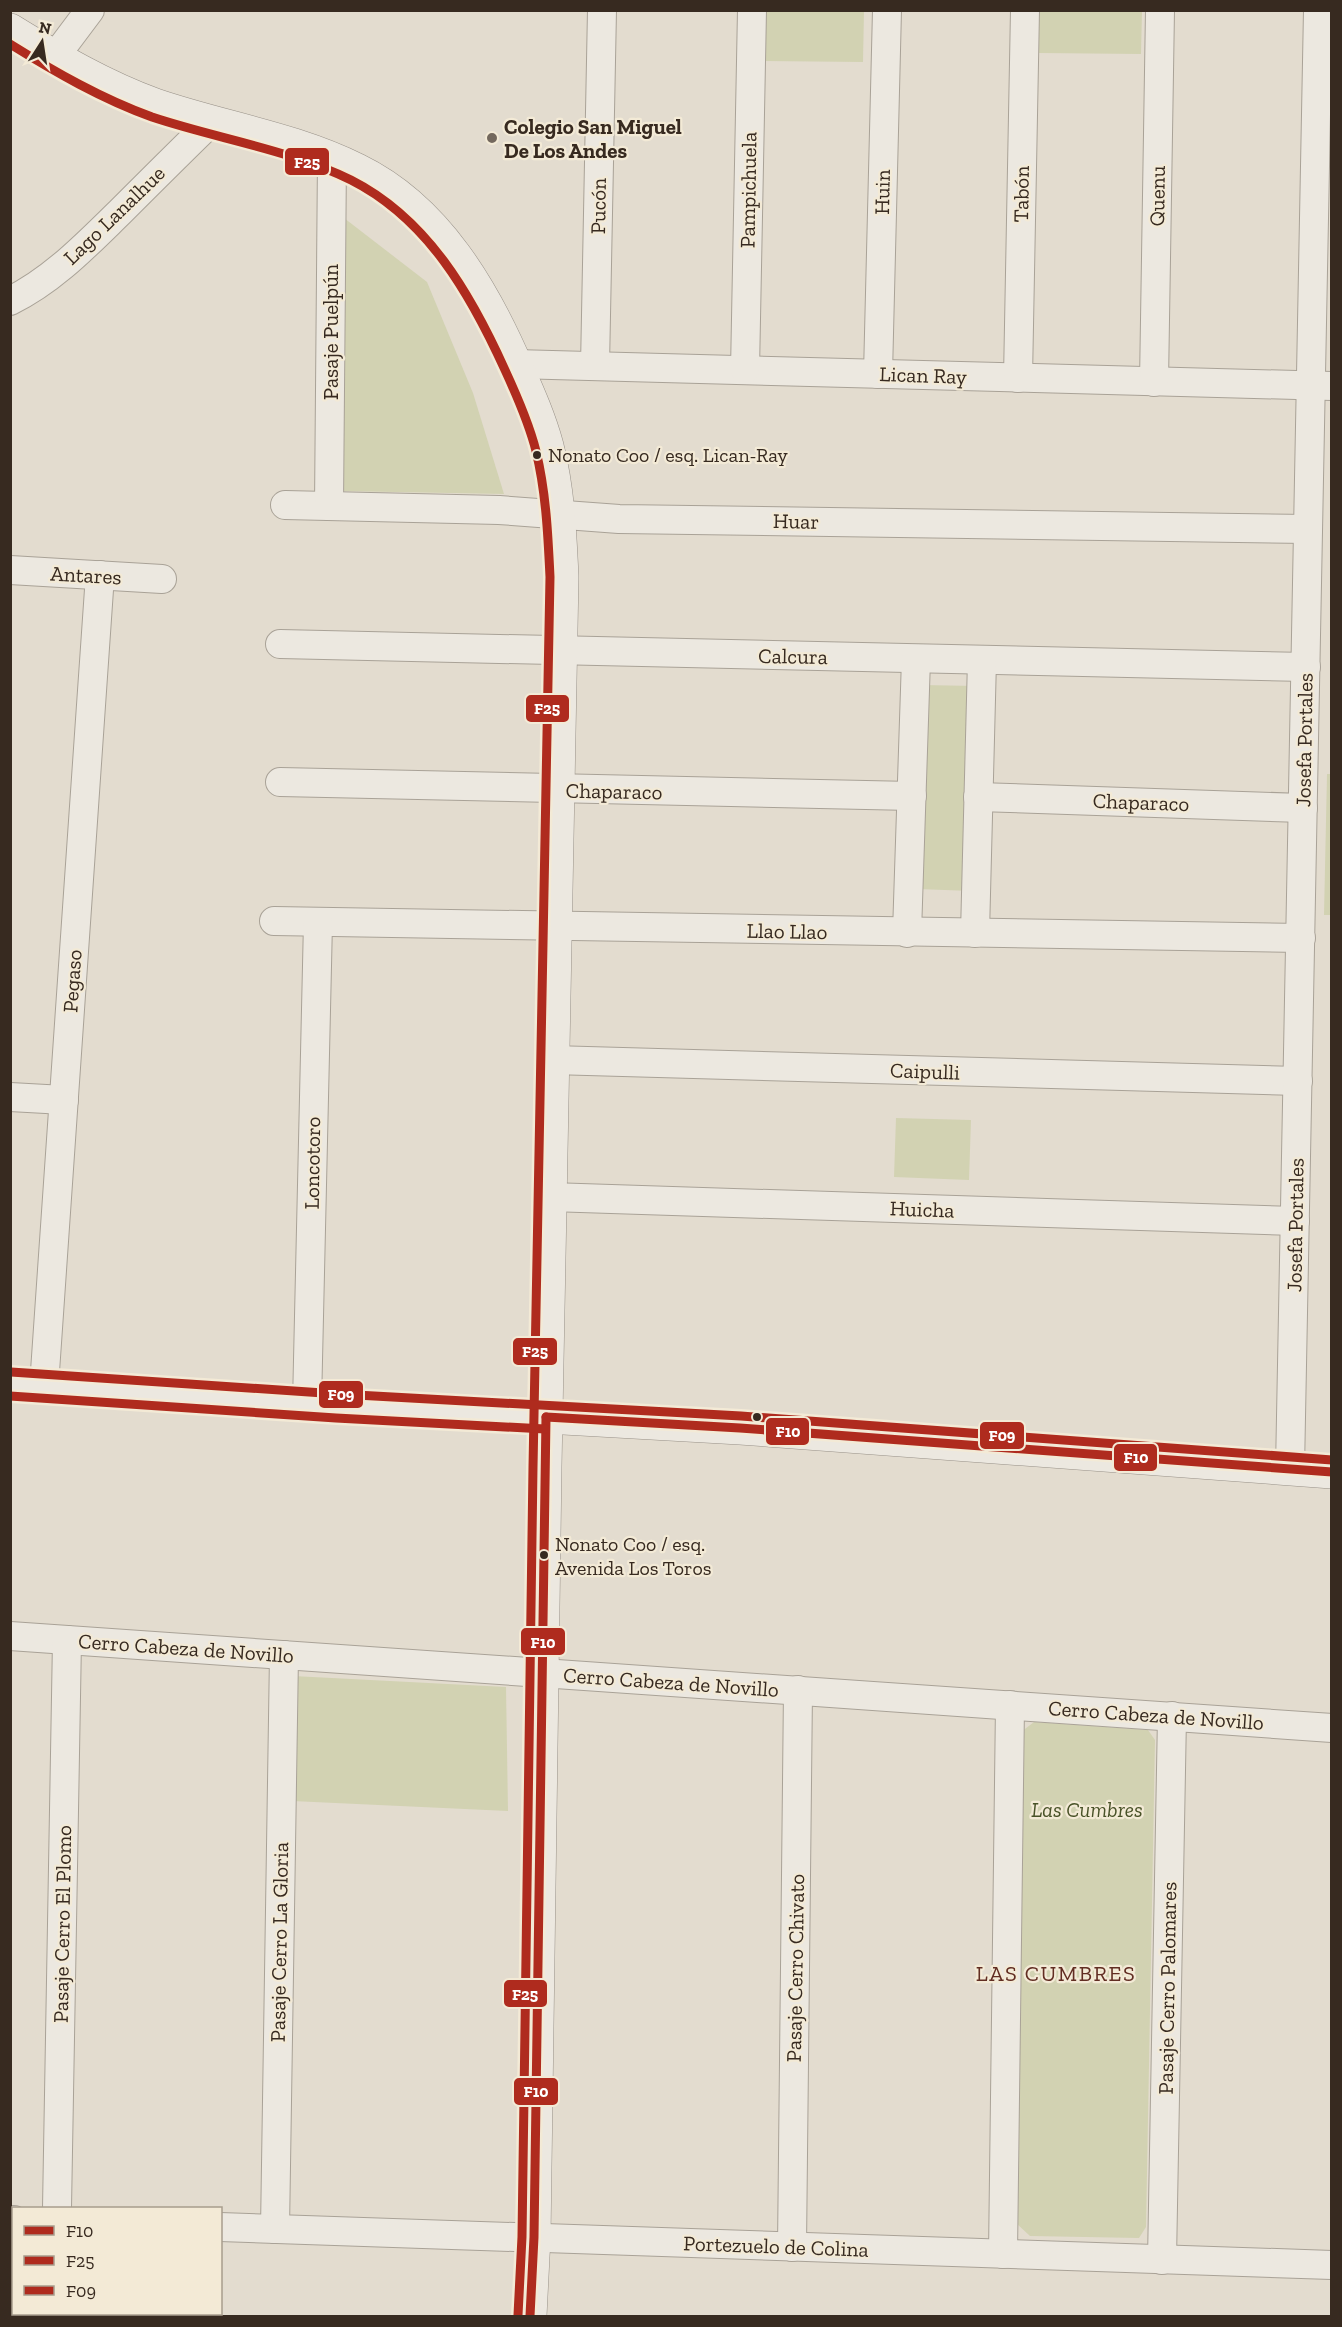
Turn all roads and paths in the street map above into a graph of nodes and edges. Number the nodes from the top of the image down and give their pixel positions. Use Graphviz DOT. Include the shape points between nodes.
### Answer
graph roads {
  1 [pos="90,10"];
  2 [pos="602,10"];
  3 [pos="752,10"];
  4 [pos="887,10"];
  5 [pos="1025,10"];
  6 [pos="1160,10"];
  7 [pos="1318,10"];
  8 [pos="10,30"];
  9 [pos="54,58"];
  10 [pos="1324,62"];
  11 [pos="212,121"];
  12 [pos="332,158"];
  13 [pos="1323,218"];
  14 [pos="10,301"];
  15 [pos="515,364"];
  16 [pos="595,366"];
  17 [pos="745,370"];
  18 [pos="878,374"];
  19 [pos="1018,378"];
  20 [pos="1154,382"];
  21 [pos="1321,386"];
  22 [pos="285,505"];
  23 [pos="329,506"];
  24 [pos="558,514"];
  25 [pos="1308,529"];
  26 [pos="10,570"];
  27 [pos="100,575"];
  28 [pos="162,579"];
  29 [pos="280,644"];
  30 [pos="560,651"];
  31 [pos="915,659"];
  32 [pos="982,660"];
  33 [pos="1306,667"];
  34 [pos="280,783"];
  35 [pos="558,789"];
  36 [pos="912,796"];
  37 [pos="978,797"];
  38 [pos="1303,808"];
  39 [pos="274,921"];
  40 [pos="318,922"];
  41 [pos="555,927"];
  42 [pos="907,933"];
  43 [pos="975,933"];
  44 [pos="1301,938"];
  45 [pos="552,1060"];
  46 [pos="1298,1081"];
  47 [pos="10,1097"];
  48 [pos="63,1100"];
  49 [pos="550,1197"];
  50 [pos="1295,1221"];
  51 [pos="10,1384"];
  52 [pos="44,1386"];
  53 [pos="307,1404"];
  54 [pos="546,1417"];
  55 [pos="1290,1469"];
  56 [pos="1332,1472"];
  57 [pos="10,1636"];
  58 [pos="67,1640"];
  59 [pos="284,1655"];
  60 [pos="542,1673"];
  61 [pos="798,1690"];
  62 [pos="1010,1705"];
  63 [pos="1172,1716"];
  64 [pos="1332,1728"];
  65 [pos="57,2207"];
  66 [pos="222,2227"];
  67 [pos="275,2229"];
  68 [pos="534,2237"];
  69 [pos="792,2247"];
  70 [pos="1003,2254"];
  71 [pos="1162,2259"];
  72 [pos="1332,2265"];
  73 [pos="530,2316"];
  1 -- 9 [label="street"];
  2 -- 16 [label="street, Pucón"];
  3 -- 17 [label="street, Pampichuela"];
  4 -- 18 [label="street, Huin"];
  5 -- 19 [label="street, Tabón"];
  6 -- 20 [label="street, Quenu"];
  7 -- 10 [label="street, Josefa Portales"];
  8 -- 9 [label="main road"];
  9 -- 11 [label="main road" via="115,89"];
  10 -- 13 [label="street, Josefa Portales"];
  11 -- 12 [label="main road"];
  11 -- 14 [label="street, Lago Lanalhue" via="95,237 50,276"];
  12 -- 15 [label="main road" via="384,185 440,235 481,294"];
  12 -- 23 [label="street, Pasaje Puelpún"];
  13 -- 21 [label="street, Josefa Portales"];
  15 -- 16 [label="street, Lican Ray"];
  15 -- 24 [label="main road" via="547,446"];
  16 -- 17 [label="street, Lican Ray"];
  17 -- 18 [label="street, Lican Ray"];
  18 -- 19 [label="street, Lican Ray"];
  19 -- 20 [label="street, Lican Ray"];
  20 -- 21 [label="street, Lican Ray"];
  21 -- 25 [label="street, Josefa Portales"];
  22 -- 23 [label="street, Huar"];
  23 -- 24 [label="street, Huar"];
  24 -- 25 [label="street, Huar" via="618,519"];
  24 -- 30 [label="main road" via="562,576"];
  25 -- 33 [label="street, Josefa Portales"];
  26 -- 27 [label="street, Antares"];
  27 -- 28 [label="street, Antares"];
  27 -- 48 [label="street, Pegaso"];
  29 -- 30 [label="street, Calcura"];
  30 -- 31 [label="street, Calcura"];
  30 -- 35 [label="main road"];
  31 -- 32 [label="street, Calcura"];
  31 -- 36 [label="street"];
  32 -- 33 [label="street, Calcura"];
  32 -- 37 [label="street"];
  33 -- 38 [label="street, Josefa Portales"];
  34 -- 35 [label="street, Chaparaco"];
  35 -- 36 [label="street, Chaparaco"];
  35 -- 41 [label="main road"];
  36 -- 42 [label="street"];
  37 -- 38 [label="street, Chaparaco"];
  37 -- 43 [label="street"];
  38 -- 44 [label="street, Josefa Portales"];
  39 -- 40 [label="street, Llao Llao"];
  40 -- 41 [label="street, Llao Llao"];
  40 -- 53 [label="street, Loncotoro"];
  41 -- 42 [label="street, Llao Llao"];
  41 -- 45 [label="main road"];
  42 -- 43 [label="street, Llao Llao"];
  43 -- 44 [label="street, Llao Llao"];
  44 -- 46 [label="street, Josefa Portales"];
  45 -- 46 [label="street, Caipulli"];
  45 -- 49 [label="main road"];
  46 -- 50 [label="street, Josefa Portales"];
  47 -- 48 [label="street"];
  48 -- 52 [label="street, Pegaso"];
  49 -- 50 [label="street, Huicha"];
  49 -- 54 [label="main road"];
  50 -- 55 [label="street, Josefa Portales"];
  51 -- 52 [label="main road"];
  52 -- 53 [label="main road"];
  53 -- 54 [label="main road"];
  54 -- 55 [label="main road"];
  54 -- 60 [label="main road"];
  55 -- 56 [label="main road"];
  57 -- 58 [label="street, Cerro Cabeza de Novillo"];
  58 -- 59 [label="street, Cerro Cabeza de Novillo"];
  58 -- 65 [label="street, Pasaje Cerro El Plomo"];
  59 -- 60 [label="street, Cerro Cabeza de Novillo"];
  59 -- 67 [label="street, Pasaje Cerro La Gloria"];
  60 -- 61 [label="street, Cerro Cabeza de Novillo"];
  60 -- 68 [label="main road"];
  61 -- 62 [label="street, Cerro Cabeza de Novillo"];
  61 -- 69 [label="street, Pasaje Cerro Chivato"];
  62 -- 63 [label="street, Cerro Cabeza de Novillo"];
  62 -- 70 [label="street"];
  63 -- 64 [label="street, Cerro Cabeza de Novillo"];
  63 -- 71 [label="street, Pasaje Cerro Palomares"];
  66 -- 67 [label="street, Portezuelo de Colina"];
  67 -- 68 [label="street, Portezuelo de Colina"];
  68 -- 69 [label="street, Portezuelo de Colina"];
  68 -- 73 [label="main road"];
  69 -- 70 [label="street, Portezuelo de Colina"];
  70 -- 71 [label="street, Portezuelo de Colina"];
  71 -- 72 [label="street, Portezuelo de Colina"];
}
